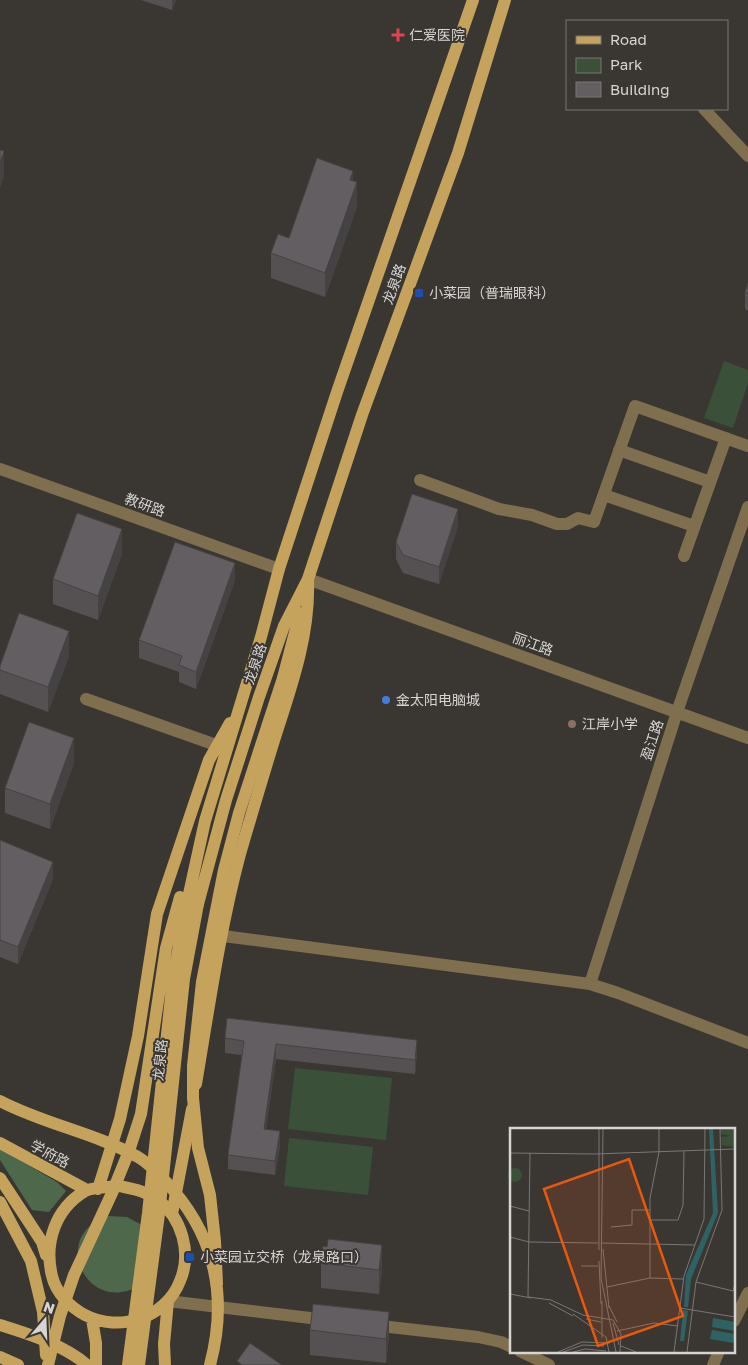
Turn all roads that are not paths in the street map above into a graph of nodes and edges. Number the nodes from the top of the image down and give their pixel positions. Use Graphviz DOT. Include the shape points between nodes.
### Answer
graph roads {
  1 [pos="473,0"];
  2 [pos="505,0"];
  3 [pos="705,110"];
  4 [pos="748,156"];
  5 [pos="726,438"];
  6 [pos="748,446"];
  7 [pos="619,450"];
  8 [pos="0,469"];
  9 [pos="420,480"];
  10 [pos="710,482"];
  11 [pos="604,495"];
  12 [pos="748,507"];
  13 [pos="745,524"];
  14 [pos="694,526"];
  15 [pos="684,556"];
  16 [pos="279,569"];
  17 [pos="308,579"];
  18 [pos="86,699"];
  19 [pos="239,708"];
  20 [pos="677,712"];
  21 [pos="748,738"];
  22 [pos="216,745"];
  23 [pos="188,901"];
  24 [pos="223,936"];
  25 [pos="590,984"];
  26 [pos="748,1042"];
  27 [pos="0,1102"];
  28 [pos="0,1143"];
  29 [pos="0,1178"];
  30 [pos="92,1189"];
  31 [pos="0,1202"];
  32 [pos="172,1214"];
  33 [pos="48,1262"];
  34 [pos="217,1284"];
  35 [pos="748,1294"];
  36 [pos="168,1301"];
  37 [pos="736,1317"];
  38 [pos="92,1319"];
  39 [pos="342,1321"];
  40 [pos="362,1324"];
  41 [pos="0,1325"];
  42 [pos="96,1342"];
  43 [pos="216,1343"];
  44 [pos="510,1346"];
  45 [pos="522,1352"];
  46 [pos="720,1352"];
  47 [pos="0,1357"];
  48 [pos="76,1357"];
  49 [pos="18,1365"];
  50 [pos="47,1365"];
  51 [pos="87,1365"];
  52 [pos="96,1365"];
  53 [pos="128,1365"];
  54 [pos="139,1365"];
  55 [pos="165,1365"];
  56 [pos="210,1365"];
  57 [pos="218,1365"];
  58 [pos="550,1365"];
  59 [pos="713,1365"];
  1 -- 16 [label="main road, 龙泉路"];
  2 -- 17 [label="main road, 龙泉路" via="458,152 362,415"];
  3 -- 4 [label="street"];
  5 -- 6 [label="street"];
  5 -- 7 [label="street" via="635,406"];
  5 -- 10 [label="street"];
  7 -- 10 [label="street"];
  7 -- 11 [label="street"];
  8 -- 16 [label="street, 教研路"];
  9 -- 11 [label="street" via="499,508 532,514 557,524 567,524 578,518 594,522"];
  10 -- 14 [label="street"];
  11 -- 14 [label="street"];
  12 -- 13 [label="street, 盈江路"];
  13 -- 20 [label="street, 盈江路"];
  14 -- 15 [label="street"];
  16 -- 19 [label="main road, 龙泉路"];
  17 -- 20 [label="street, 丽江路"];
  17 -- 23 [label="main road, 龙泉路" via="284,626 226,800"];
  17 -- 24 [label="main road" via="306,622 294,678 236,869"];
  17 -- 34 [label="main road, bridge" via="283,678 224,870 202,982 192,1098 198,1148 210,1195"];
  18 -- 22 [label="street"];
  19 -- 22 [label="main road"];
  19 -- 23 [label="main road, 龙泉路" via="205,821 186,870"];
  20 -- 21 [label="street, 丽江路"];
  20 -- 25 [label="street, 盈江路"];
  22 -- 30 [label="main road" via="158,914 138,1036 120,1119"];
  23 -- 50 [label="main road, bridge" via="166,948 141,1114 112,1193 74,1275"];
  23 -- 53 [label="main road, 龙泉路, bridge" via="173,978"];
  23 -- 54 [label="main road, 龙泉路, bridge" via="184,979"];
  24 -- 25 [label="street"];
  24 -- 32 [label="main road"];
  25 -- 26 [label="street"];
  27 -- 34 [label="main road, bridge" via="139,1158 166,1181 189,1208 206,1239"];
  28 -- 30 [label="main road, 学府路"];
  29 -- 33 [label="main road" via="42,1242"];
  30 -- 32 [label="main road" via="119,1186 139,1190 158,1200"];
  30 -- 33 [label="main road" via="69,1205 56,1222 49,1241"];
  31 -- 50 [label="main road, bridge" via="31,1260 43,1312"];
  32 -- 36 [label="main road" via="183,1235 186,1259 180,1282"];
  33 -- 38 [label="main road" via="62,1296"];
  34 -- 43 [label="main road, bridge"];
  35 -- 37 [label="street"];
  36 -- 38 [label="main road" via="147,1317 128,1322 109,1323"];
  36 -- 39 [label="street"];
  36 -- 55 [label="main road"];
  38 -- 42 [label="main road"];
  40 -- 44 [label="street" via="478,1337"];
  41 -- 48 [label="main road"];
  42 -- 48 [label="main road" via="86,1357"];
  42 -- 52 [label="main road"];
  43 -- 56 [label="main road, bridge"];
  43 -- 57 [label="main road"];
  45 -- 58 [label="street"];
  46 -- 59 [label="street"];
  47 -- 49 [label="main road"];
  48 -- 51 [label="main road"];
}
